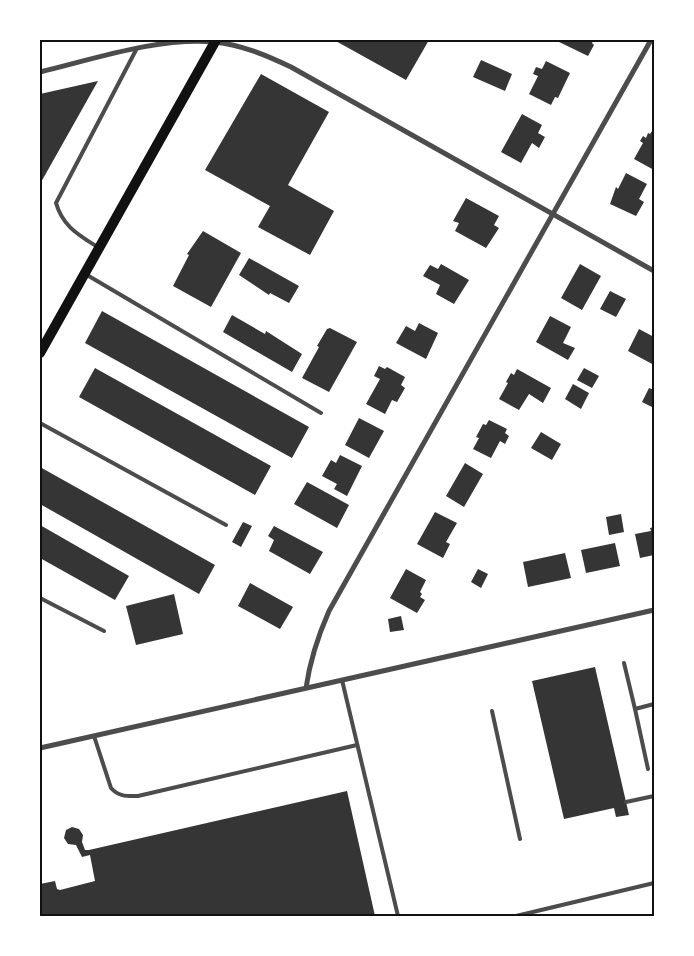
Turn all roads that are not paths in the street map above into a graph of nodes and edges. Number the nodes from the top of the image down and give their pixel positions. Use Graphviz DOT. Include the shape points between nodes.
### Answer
graph roads {
  1 [pos="651,40"];
  2 [pos="215,41"];
  3 [pos="159,42"];
  4 [pos="136,50"];
  5 [pos="40,72"];
  6 [pos="553,214"];
  7 [pos="99,248"];
  8 [pos="654,271"];
  9 [pos="85,274"];
  10 [pos="40,353"];
  11 [pos="321,413"];
  12 [pos="40,423"];
  13 [pos="226,525"];
  14 [pos="40,598"];
  15 [pos="654,610"];
  16 [pos="104,631"];
  17 [pos="624,664"];
  18 [pos="342,680"];
  19 [pos="306,688"];
  20 [pos="654,704"];
  21 [pos="635,709"];
  22 [pos="492,711"];
  23 [pos="94,736"];
  24 [pos="357,745"];
  25 [pos="40,748"];
  26 [pos="648,769"];
  27 [pos="654,796"];
  28 [pos="626,802"];
  29 [pos="520,839"];
  30 [pos="654,883"];
  31 [pos="398,916"];
  32 [pos="516,916"];
  1 -- 6 [label="street"];
  2 -- 3 [label="street"];
  2 -- 6 [label="street" via="291,67"];
  2 -- 7 [label="main road"];
  3 -- 4 [label="street"];
  4 -- 5 [label="street"];
  4 -- 7 [label="lane" via="56,203 68,228"];
  6 -- 8 [label="street"];
  6 -- 19 [label="street" via="329,611 317,637"];
  7 -- 9 [label="main road"];
  9 -- 10 [label="main road"];
  9 -- 11 [label="lane"];
  12 -- 13 [label="lane"];
  14 -- 16 [label="lane"];
  15 -- 18 [label="street"];
  17 -- 21 [label="lane"];
  18 -- 19 [label="street"];
  18 -- 24 [label="lane"];
  19 -- 23 [label="street"];
  20 -- 21 [label="lane"];
  21 -- 26 [label="lane"];
  22 -- 29 [label="lane"];
  23 -- 24 [label="lane" via="111,788 124,796 138,796"];
  23 -- 25 [label="street"];
  24 -- 31 [label="lane"];
  27 -- 28 [label="lane"];
  30 -- 32 [label="lane"];
}
